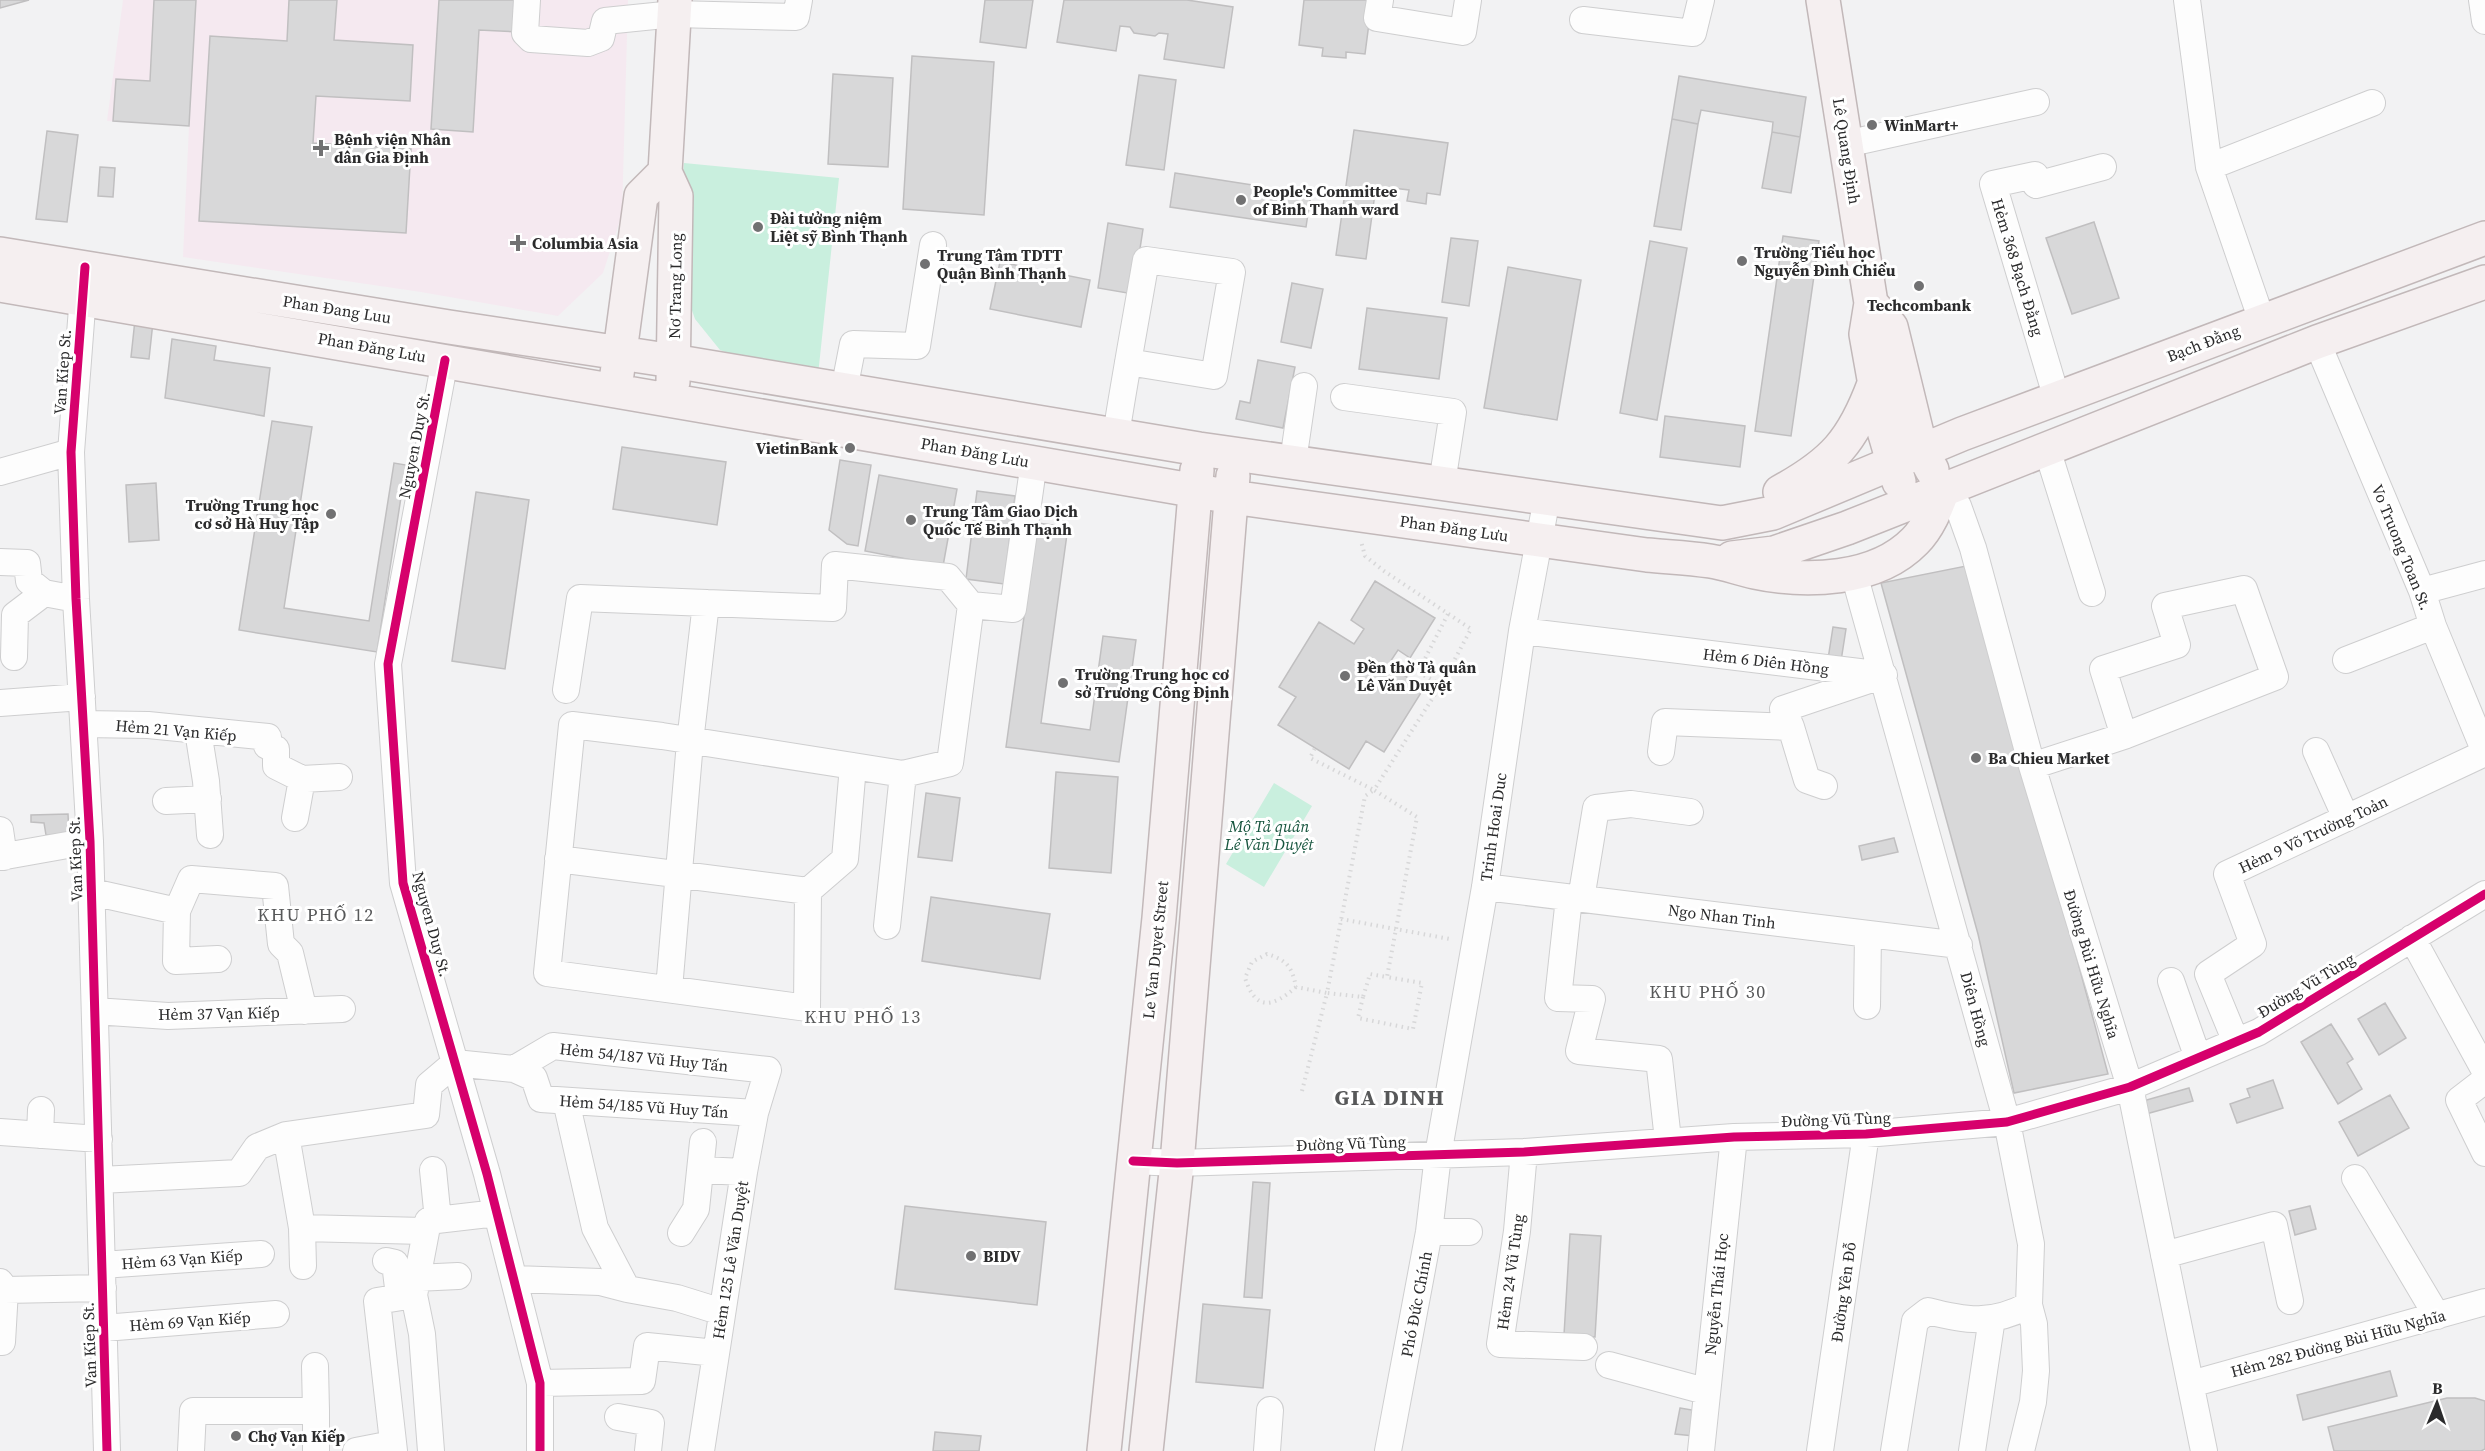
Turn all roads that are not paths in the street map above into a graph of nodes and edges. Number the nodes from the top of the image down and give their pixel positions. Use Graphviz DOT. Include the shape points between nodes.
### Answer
graph roads {
  1 [pos="527,0"];
  2 [pos="799,0"];
  3 [pos="1380,0"];
  4 [pos="1468,0"];
  5 [pos="1701,0"];
  6 [pos="1823,0"];
  7 [pos="2187,0"];
  8 [pos="2482,0"];
  9 [pos="674,7"];
  10 [pos="605,11"];
  11 [pos="1583,20"];
  12 [pos="2485,21"];
  13 [pos="2036,102"];
  14 [pos="2372,103"];
  15 [pos="1846,144"];
  16 [pos="2103,167"];
  17 [pos="2209,167"];
  18 [pos="665,172"];
  19 [pos="2485,238"];
  20 [pos="933,245"];
  21 [pos="0,254"];
  22 [pos="84,282"];
  23 [pos="2485,282"];
  24 [pos="0,285"];
  25 [pos="1871,303"];
  26 [pos="351,311"];
  27 [pos="2262,321"];
  28 [pos="2317,342"];
  29 [pos="346,343"];
  30 [pos="620,353"];
  31 [pos="445,360"];
  32 [pos="674,361"];
  33 [pos="1128,362"];
  34 [pos="1874,384"];
  35 [pos="1304,386"];
  36 [pos="844,390"];
  37 [pos="614,391"];
  38 [pos="1344,397"];
  39 [pos="2057,399"];
  40 [pos="674,401"];
  41 [pos="1116,435"];
  42 [pos="1200,449"];
  43 [pos="2047,449"];
  44 [pos="71,452"];
  45 [pos="1236,454"];
  46 [pos="1907,456"];
  47 [pos="1293,461"];
  48 [pos="1034,462"];
  49 [pos="0,472"];
  50 [pos="1442,483"];
  51 [pos="1194,490"];
  52 [pos="1943,490"];
  53 [pos="1232,498"];
  54 [pos="1547,498"];
  55 [pos="1907,503"];
  56 [pos="1722,523"];
  57 [pos="1540,540"];
  58 [pos="1712,561"];
  59 [pos="0,562"];
  60 [pos="1854,574"];
  61 [pos="2485,574"];
  62 [pos="2422,591"];
  63 [pos="2092,592"];
  64 [pos="44,593"];
  65 [pos="76,599"];
  66 [pos="706,603"];
  67 [pos="971,605"];
  68 [pos="2433,626"];
  69 [pos="1522,631"];
  70 [pos="14,657"];
  71 [pos="2346,660"];
  72 [pos="1884,675"];
  73 [pos="566,690"];
  74 [pos="82,697"];
  75 [pos="0,703"];
  76 [pos="84,724"];
  77 [pos="1791,727"];
  78 [pos="198,731"];
  79 [pos="2124,736"];
  80 [pos="690,742"];
  81 [pos="2316,751"];
  82 [pos="1661,752"];
  83 [pos="2485,752"];
  84 [pos="853,766"];
  85 [pos="2032,766"];
  86 [pos="903,774"];
  87 [pos="339,777"];
  88 [pos="302,779"];
  89 [pos="1824,786"];
  90 [pos="208,799"];
  91 [pos="166,801"];
  92 [pos="1690,812"];
  93 [pos="295,818"];
  94 [pos="2346,818"];
  95 [pos="0,830"];
  96 [pos="210,835"];
  97 [pos="90,841"];
  98 [pos="2,857"];
  99 [pos="558,859"];
  100 [pos="678,876"];
  101 [pos="1485,887"];
  102 [pos="808,891"];
  103 [pos="92,892"];
  104 [pos="2485,894"];
  105 [pos="1575,898"];
  106 [pos="177,910"];
  107 [pos="887,926"];
  108 [pos="1868,934"];
  109 [pos="2412,938"];
  110 [pos="1959,945"];
  111 [pos="1155,950"];
  112 [pos="1196,954"];
  113 [pos="218,958"];
  114 [pos="2171,981"];
  115 [pos="669,989"];
  116 [pos="1867,1006"];
  117 [pos="342,1009"];
  118 [pos="95,1011"];
  119 [pos="304,1011"];
  120 [pos="2236,1042"];
  121 [pos="2198,1058"];
  122 [pos="455,1063"];
  123 [pos="514,1069"];
  124 [pos="768,1070"];
  125 [pos="2485,1071"];
  126 [pos="2485,1080"];
  127 [pos="2130,1087"];
  128 [pos="566,1101"];
  129 [pos="755,1113"];
  130 [pos="2007,1122"];
  131 [pos="0,1132"];
  132 [pos="1866,1134"];
  133 [pos="286,1135"];
  134 [pos="1734,1137"];
  135 [pos="99,1139"];
  136 [pos="1668,1140"];
  137 [pos="703,1142"];
  138 [pos="1524,1152"];
  139 [pos="2485,1153"];
  140 [pos="1438,1155"];
  141 [pos="1133,1161"];
  142 [pos="1177,1163"];
  143 [pos="433,1170"];
  144 [pos="701,1170"];
  145 [pos="744,1172"];
  146 [pos="2355,1178"];
  147 [pos="100,1180"];
  148 [pos="497,1213"];
  149 [pos="431,1226"];
  150 [pos="302,1228"];
  151 [pos="1429,1232"];
  152 [pos="1469,1232"];
  153 [pos="681,1233"];
  154 [pos="261,1254"];
  155 [pos="2164,1255"];
  156 [pos="386,1261"];
  157 [pos="303,1266"];
  158 [pos="458,1276"];
  159 [pos="102,1277"];
  160 [pos="514,1279"];
  161 [pos="3,1286"];
  162 [pos="627,1289"];
  163 [pos="410,1290"];
  164 [pos="2290,1301"];
  165 [pos="2485,1302"];
  166 [pos="2029,1305"];
  167 [pos="722,1312"];
  168 [pos="276,1314"];
  169 [pos="2437,1316"];
  170 [pos="1992,1317"];
  171 [pos="104,1328"];
  172 [pos="0,1342"];
  173 [pos="1584,1347"];
  174 [pos="716,1353"];
  175 [pos="1609,1365"];
  176 [pos="315,1366"];
  177 [pos="540,1383"];
  178 [pos="2191,1384"];
  179 [pos="1706,1391"];
  180 [pos="1270,1410"];
  181 [pos="316,1411"];
  182 [pos="618,1417"];
  183 [pos="393,1447"];
  184 [pos="107,1451"];
  185 [pos="191,1451"];
  186 [pos="316,1451"];
  187 [pos="356,1451"];
  188 [pos="431,1451"];
  189 [pos="540,1451"];
  190 [pos="648,1451"];
  191 [pos="701,1451"];
  192 [pos="1104,1451"];
  193 [pos="1146,1451"];
  194 [pos="1267,1451"];
  195 [pos="1388,1451"];
  196 [pos="1701,1451"];
  197 [pos="1820,1451"];
  198 [pos="1894,1451"];
  199 [pos="1972,1451"];
  200 [pos="2021,1451"];
  201 [pos="2204,1451"];
  1 -- 10 [label="street" via="525,33 535,40 588,43 601,38"];
  2 -- 9 [label="street" via="796,17"];
  3 -- 4 [label="street" via="1377,18 1464,32"];
  5 -- 11 [label="street" via="1693,33"];
  6 -- 15 [label="main road, Lê Quang Định"];
  7 -- 17 [label="street"];
  8 -- 12 [label="street"];
  9 -- 10 [label="street"];
  9 -- 18 [label="main road, Nơ Trang Long"];
  13 -- 15 [label="street"];
  14 -- 17 [label="street"];
  15 -- 25 [label="main road, Lê Quang Định"];
  16 -- 39 [label="street, Hẻm 368 Bạch Đằng" via="2036,185 2035,175 1993,184"];
  17 -- 27 [label="street"];
  18 -- 30 [label="main road" via="641,196"];
  18 -- 32 [label="main road, Nơ Trang Long" via="676,196"];
  19 -- 27 [label="main road, Bạch Đằng"];
  20 -- 36 [label="street" via="917,346 853,344"];
  21 -- 22 [label="main road, Phan Đang Luu"];
  22 -- 24 [label="main road, Phan Đăng Lưu"];
  22 -- 26 [label="main road, Phan Đang Luu"];
  22 -- 29 [label="main road, Phan Đăng Lưu"];
  22 -- 44 [label="street, Van Kiep St."];
  23 -- 28 [label="main road"];
  25 -- 34 [label="main road, Lê Quang Định" via="1866,334"];
  25 -- 46 [label="main road" via="1891,327"];
  26 -- 29 [label="main road"];
  26 -- 30 [label="main road, Phan Đang Luu"];
  27 -- 39 [label="main road, Bạch Đằng"];
  28 -- 43 [label="main road"];
  28 -- 62 [label="street, Vo Truong Toan St."];
  29 -- 31 [label="main road, Phan Đăng Lưu"];
  30 -- 32 [label="main road, Phan Đang Luu"];
  30 -- 37 [label="main road"];
  31 -- 37 [label="main road, Phan Đăng Lưu"];
  31 -- 122 [label="street, Nguyen Duy St." via="388,664 403,883"];
  32 -- 36 [label="main road"];
  32 -- 40 [label="main road, Nơ Trang Long"];
  33 -- 33 [label="street" via="1146,260 1232,272 1214,376"];
  33 -- 41 [label="street"];
  34 -- 46 [label="main road, Lê Quang Định"];
  34 -- 56 [label="main road" via="1861,419 1833,456 1808,476"];
  35 -- 47 [label="street"];
  36 -- 41 [label="main road"];
  37 -- 40 [label="main road, Phan Đăng Lưu"];
  38 -- 50 [label="street" via="1453,412"];
  39 -- 46 [label="main road, Bạch Đằng"];
  40 -- 48 [label="main road, Phan Đăng Lưu"];
  41 -- 42 [label="main road"];
  42 -- 45 [label="main road"];
  42 -- 51 [label="main road, Le Van Duyet Street"];
  43 -- 52 [label="main road"];
  43 -- 63 [label="street"];
  44 -- 49 [label="street"];
  44 -- 65 [label="street, Van Kiep St."];
  45 -- 47 [label="main road"];
  45 -- 53 [label="main road"];
  46 -- 52 [label="main road"];
  46 -- 55 [label="main road"];
  46 -- 56 [label="main road" via="1773,513"];
  47 -- 50 [label="main road"];
  48 -- 51 [label="main road, Phan Đăng Lưu"];
  48 -- 67 [label="street" via="1013,609"];
  50 -- 54 [label="main road"];
  51 -- 53 [label="main road, Phan Đăng Lưu"];
  51 -- 111 [label="main road, Le Van Duyet Street"];
  52 -- 55 [label="main road, Phan Đăng Lưu"];
  52 -- 60 [label="main road" via="1931,520 1915,542 1893,557"];
  52 -- 85 [label="street, Đường Bùi Hữu Nghĩa" via="1958,506 1973,548"];
  53 -- 57 [label="main road, Phan Đăng Lưu"];
  53 -- 112 [label="main road"];
  54 -- 56 [label="main road"];
  54 -- 57 [label="street, Trinh Hoai Duc"];
  55 -- 58 [label="main road, Phan Đăng Lưu" via="1774,553"];
  57 -- 58 [label="main road, Phan Đăng Lưu"];
  57 -- 69 [label="street, Trinh Hoai Duc"];
  58 -- 60 [label="main road" via="1756,573"];
  59 -- 64 [label="street" via="27,563 29,581"];
  60 -- 72 [label="street, Diên Hồng"];
  61 -- 62 [label="street"];
  62 -- 68 [label="street, Vo Truong Toan St."];
  64 -- 65 [label="street"];
  64 -- 70 [label="street" via="15,615"];
  65 -- 74 [label="street, Van Kiep St."];
  66 -- 67 [label="street" via="833,608 835,565 948,578"];
  66 -- 73 [label="street" via="580,598"];
  66 -- 80 [label="street"];
  67 -- 86 [label="street" via="950,763"];
  68 -- 71 [label="street"];
  68 -- 83 [label="street, Vo Truong Toan St."];
  69 -- 72 [label="street, Hẻm 6 Diên Hồng"];
  69 -- 101 [label="street, Trinh Hoai Duc"];
  72 -- 77 [label="street, Hẻm 6 Diên Hồng" via="1783,709"];
  72 -- 110 [label="street, Diên Hồng"];
  74 -- 75 [label="street"];
  74 -- 76 [label="street, Van Kiep St."];
  76 -- 78 [label="street, Hẻm 21 Vạn Kiếp"];
  76 -- 97 [label="street, Van Kiep St."];
  77 -- 82 [label="street" via="1665,722"];
  77 -- 89 [label="street, Hẻm 6 Diên Hồng" via="1807,780"];
  78 -- 88 [label="street, Hẻm 21 Vạn Kiếp" via="268,737 267,746 276,749 276,766"];
  78 -- 90 [label="street"];
  79 -- 79 [label="street" via="2103,669 2177,645 2165,606 2244,589 2275,677"];
  79 -- 85 [label="street"];
  80 -- 84 [label="street"];
  80 -- 99 [label="street" via="572,725"];
  80 -- 100 [label="street"];
  81 -- 94 [label="street"];
  83 -- 94 [label="street, Hẻm 9 Võ Trường Toản"];
  84 -- 86 [label="street"];
  84 -- 102 [label="street" via="845,859"];
  85 -- 127 [label="street, Đường Bùi Hữu Nghĩa"];
  86 -- 107 [label="street"];
  87 -- 88 [label="street"];
  88 -- 93 [label="street"];
  90 -- 91 [label="street"];
  90 -- 96 [label="street"];
  92 -- 105 [label="street" via="1631,804 1596,808"];
  94 -- 120 [label="street, Hẻm 9 Võ Trường Toản" via="2227,874 2253,944 2208,974"];
  95 -- 98 [label="street"];
  97 -- 98 [label="street"];
  97 -- 103 [label="street, Van Kiep St."];
  99 -- 100 [label="street"];
  99 -- 115 [label="street" via="547,973"];
  100 -- 102 [label="street"];
  100 -- 115 [label="street"];
  101 -- 105 [label="street, Ngo Nhan Tinh"];
  101 -- 140 [label="street, Trinh Hoai Duc"];
  102 -- 115 [label="street" via="807,1008"];
  103 -- 106 [label="street"];
  103 -- 118 [label="street, Van Kiep St."];
  104 -- 109 [label="street, Đường Vũ Tùng"];
  105 -- 108 [label="street, Ngo Nhan Tinh"];
  105 -- 136 [label="street" via="1558,998 1592,999 1579,1051 1659,1059"];
  106 -- 113 [label="street" via="176,961"];
  106 -- 119 [label="street" via="191,879 275,885 281,944 290,953"];
  108 -- 110 [label="street, Ngo Nhan Tinh"];
  108 -- 116 [label="street"];
  109 -- 120 [label="street, Đường Vũ Tùng" via="2259,1032"];
  109 -- 125 [label="street"];
  110 -- 130 [label="street, Diên Hồng"];
  111 -- 112 [label="main road"];
  111 -- 141 [label="main road, Le Van Duyet Street"];
  112 -- 142 [label="main road"];
  114 -- 121 [label="street"];
  117 -- 119 [label="street, Hẻm 37 Vạn Kiếp"];
  118 -- 119 [label="street, Hẻm 37 Vạn Kiếp" via="168,1016"];
  118 -- 135 [label="street, Van Kiep St."];
  120 -- 121 [label="street, Đường Vũ Tùng"];
  121 -- 127 [label="street, Đường Vũ Tùng"];
  122 -- 123 [label="street"];
  122 -- 133 [label="street" via="429,1085 426,1115"];
  122 -- 148 [label="street, Nguyen Duy St."];
  123 -- 124 [label="street, Hẻm 54/187 Vũ Huy Tấn" via="553,1046"];
  123 -- 128 [label="street, Hẻm 54/185 Vũ Huy Tấn" via="534,1078 541,1099"];
  124 -- 129 [label="street, Hẻm 125 Lê Văn Duyệt"];
  126 -- 139 [label="street" via="2459,1100"];
  127 -- 130 [label="street, Đường Vũ Tùng"];
  127 -- 155 [label="street, Đường Bùi Hữu Nghĩa"];
  128 -- 129 [label="street, Hẻm 54/185 Vũ Huy Tấn"];
  128 -- 162 [label="street" via="596,1228"];
  129 -- 145 [label="street, Hẻm 125 Lê Văn Duyệt"];
  130 -- 132 [label="street, Đường Vũ Tùng"];
  130 -- 166 [label="street, Diên Hồng" via="2031,1244"];
  131 -- 135 [label="street" via="41,1123"];
  132 -- 134 [label="street, Đường Vũ Tùng"];
  132 -- 197 [label="street, Đường Yên Đỗ"];
  133 -- 147 [label="street" via="257,1148 239,1173"];
  133 -- 150 [label="street"];
  134 -- 136 [label="street, Đường Vũ Tùng"];
  134 -- 179 [label="street, Nguyễn Thái Học"];
  135 -- 147 [label="street, Van Kiep St."];
  136 -- 138 [label="street, Đường Vũ Tùng"];
  137 -- 144 [label="street"];
  138 -- 140 [label="street, Đường Vũ Tùng"];
  138 -- 173 [label="street, Hẻm 24 Vũ Tùng" via="1500,1344"];
  140 -- 142 [label="street, Đường Vũ Tùng"];
  140 -- 151 [label="street, Phó Đức Chính"];
  141 -- 142 [label="street, Đường Vũ Tùng"];
  141 -- 192 [label="main road, Le Van Duyet Street"];
  142 -- 193 [label="main road"];
  143 -- 149 [label="street"];
  144 -- 145 [label="street"];
  144 -- 153 [label="street" via="696,1209"];
  145 -- 167 [label="street, Hẻm 125 Lê Văn Duyệt"];
  146 -- 169 [label="street"];
  147 -- 159 [label="street, Van Kiep St."];
  148 -- 149 [label="street"];
  148 -- 160 [label="street, Nguyen Duy St."];
  149 -- 150 [label="street"];
  149 -- 163 [label="street"];
  150 -- 157 [label="street"];
  151 -- 152 [label="street"];
  151 -- 195 [label="street, Phó Đức Chính"];
  154 -- 159 [label="street, Hẻm 63 Vạn Kiếp"];
  155 -- 164 [label="street" via="2274,1225"];
  155 -- 178 [label="street, Đường Bùi Hữu Nghĩa"];
  156 -- 163 [label="street" via="395,1263"];
  158 -- 163 [label="street"];
  159 -- 161 [label="street, Hẻm 63 Vạn Kiếp"];
  159 -- 171 [label="street, Van Kiep St."];
  160 -- 162 [label="street" via="600,1282"];
  160 -- 177 [label="street, Nguyen Duy St."];
  161 -- 172 [label="street"];
  162 -- 167 [label="street" via="677,1298"];
  163 -- 183 [label="street" via="377,1301"];
  163 -- 188 [label="street" via="422,1334"];
  165 -- 169 [label="street, Hẻm 282 Đường Bùi Hữu Nghĩa"];
  166 -- 170 [label="street" via="2011,1315"];
  166 -- 200 [label="street, Diên Hồng" via="2036,1371"];
  167 -- 174 [label="street, Hẻm 125 Lê Văn Duyệt"];
  168 -- 171 [label="street, Hẻm 69 Vạn Kiếp"];
  169 -- 178 [label="street, Hẻm 282 Đường Bùi Hữu Nghĩa"];
  170 -- 198 [label="street" via="1966,1321 1928,1311 1915,1321"];
  170 -- 199 [label="street"];
  171 -- 184 [label="street, Van Kiep St."];
  174 -- 177 [label="street" via="647,1346 642,1381"];
  174 -- 191 [label="street, Hẻm 125 Lê Văn Duyệt"];
  175 -- 179 [label="street"];
  176 -- 181 [label="street"];
  177 -- 189 [label="street, Nguyen Duy St."];
  178 -- 201 [label="street, Đường Bùi Hữu Nghĩa"];
  179 -- 196 [label="street, Nguyễn Thái Học"];
  180 -- 194 [label="street"];
  181 -- 185 [label="street" via="193,1411"];
  181 -- 186 [label="street"];
  182 -- 190 [label="street" via="651,1423"];
  183 -- 187 [label="street"];
}
